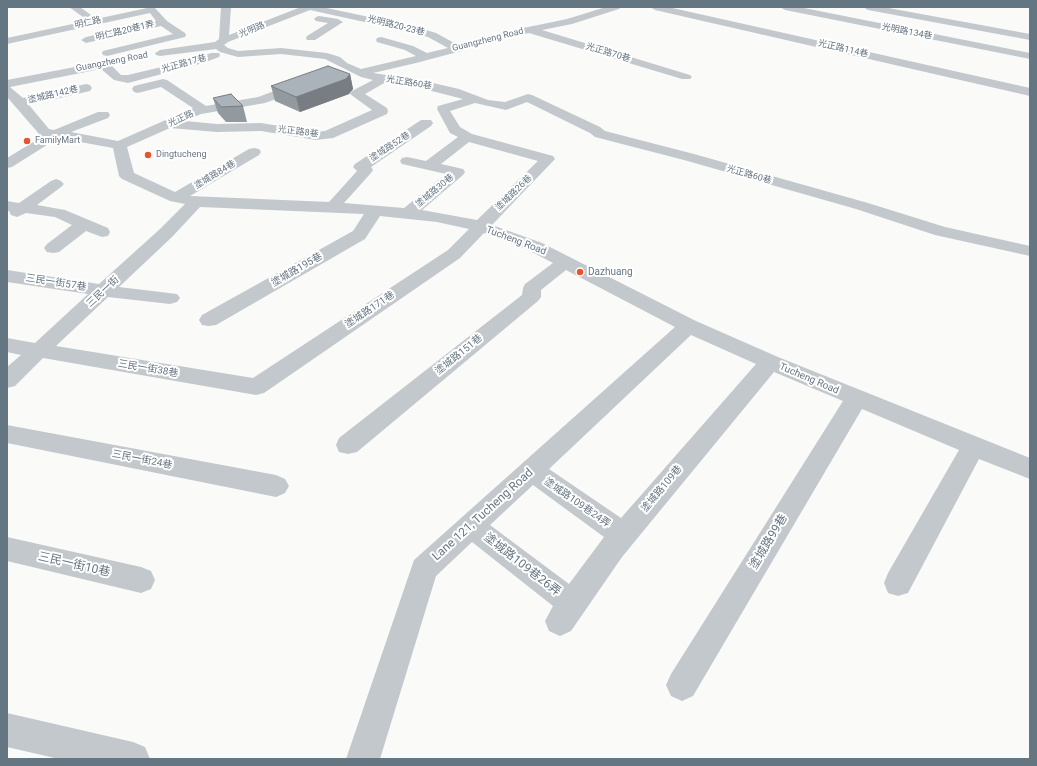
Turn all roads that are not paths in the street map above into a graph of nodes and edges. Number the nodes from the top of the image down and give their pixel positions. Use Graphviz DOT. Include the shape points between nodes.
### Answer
graph roads {
  1 [pos="74,7"];
  2 [pos="125,7"];
  3 [pos="226,7"];
  4 [pos="309,7"];
  5 [pos="616,7"];
  6 [pos="655,7"];
  7 [pos="785,7"];
  8 [pos="868,7"];
  9 [pos="293,14"];
  10 [pos="86,15"];
  11 [pos="44,23"];
  12 [pos="163,23"];
  13 [pos="62,29"];
  14 [pos="530,30"];
  15 [pos="1030,37"];
  16 [pos="311,38"];
  17 [pos="86,40"];
  18 [pos="381,40"];
  19 [pos="7,41"];
  20 [pos="222,45"];
  21 [pos="455,48"];
  22 [pos="426,56"];
  23 [pos="1030,56"];
  24 [pos="107,60"];
  25 [pos="360,72"];
  26 [pos="143,75"];
  27 [pos="686,77"];
  28 [pos="382,79"];
  29 [pos="314,80"];
  30 [pos="7,84"];
  31 [pos="160,84"];
  32 [pos="86,88"];
  33 [pos="7,90"];
  34 [pos="127,92"];
  35 [pos="1030,92"];
  36 [pos="475,99"];
  37 [pos="20,103"];
  38 [pos="204,110"];
  39 [pos="96,116"];
  40 [pos="426,123"];
  41 [pos="171,124"];
  42 [pos="55,134"];
  43 [pos="467,137"];
  44 [pos="119,145"];
  45 [pos="254,152"];
  46 [pos="407,161"];
  47 [pos="7,164"];
  48 [pos="430,165"];
  49 [pos="56,184"];
  50 [pos="176,198"];
  51 [pos="196,202"];
  52 [pos="15,207"];
  53 [pos="334,207"];
  54 [pos="375,210"];
  55 [pos="408,213"];
  56 [pos="7,219"];
  57 [pos="84,224"];
  58 [pos="480,226"];
  59 [pos="102,232"];
  60 [pos="53,248"];
  61 [pos="1030,251"];
  62 [pos="565,262"];
  63 [pos="7,276"];
  64 [pos="104,291"];
  65 [pos="170,298"];
  66 [pos="209,320"];
  67 [pos="689,326"];
  68 [pos="7,345"];
  69 [pos="40,351"];
  70 [pos="770,362"];
  71 [pos="7,380"];
  72 [pos="256,387"];
  73 [pos="856,399"];
  74 [pos="7,434"];
  75 [pos="348,445"];
  76 [pos="974,446"];
  77 [pos="1030,469"];
  78 [pos="532,471"];
  79 [pos="276,486"];
  80 [pos="471,526"];
  81 [pos="623,535"];
  82 [pos="7,549"];
  83 [pos="141,580"];
  84 [pos="898,583"];
  85 [pos="566,612"];
  86 [pos="682,685"];
  87 [pos="7,730"];
  88 [pos="133,759"];
  89 [pos="363,759"];
  1 -- 10 [label="street"];
  2 -- 10 [label="street"];
  3 -- 20 [label="street, 光明路"];
  4 -- 9 [label="street, 光明路"];
  4 -- 21 [label="street, 光明路20-23巷" via="412,29 432,35"];
  5 -- 14 [label="street, Guangzheng Road" via="575,21"];
  6 -- 35 [label="street, 光正路114巷"];
  7 -- 23 [label="street, 光明路134巷"];
  8 -- 15 [label="street"];
  9 -- 16 [label="street" via="304,21 319,19 338,22"];
  9 -- 20 [label="street, 光明路" via="232,38"];
  10 -- 11 [label="street"];
  12 -- 13 [label="street, 明仁路" via="152,10"];
  12 -- 17 [label="street, 明仁路20巷1弄"];
  12 -- 24 [label="street" via="181,35"];
  13 -- 17 [label="street, 光正路17巷"];
  13 -- 19 [label="street, 明仁路"];
  14 -- 21 [label="street, Guangzheng Road"];
  14 -- 27 [label="street, 光正路70巷"];
  17 -- 24 [label="street, 光正路17巷"];
  18 -- 22 [label="street"];
  20 -- 24 [label="street, Guangzheng Road"];
  20 -- 25 [label="street, 光正路60巷" via="238,54 306,53 332,58 338,69"];
  20 -- 26 [label="street, 光正路17巷" via="206,59"];
  21 -- 22 [label="street, Guangzheng Road"];
  22 -- 25 [label="street, Guangzheng Road"];
  24 -- 26 [label="street, 光正路17巷" via="118,78 128,79"];
  24 -- 30 [label="street, Guangzheng Road"];
  25 -- 28 [label="street, 光正路60巷"];
  26 -- 31 [label="street, 光正路17巷"];
  28 -- 36 [label="street, 光正路60巷" via="427,85"];
  28 -- 41 [label="street, 光正路8巷" via="356,94 382,111 328,135 316,136 261,127 217,128"];
  29 -- 38 [label="street, 光正路" via="268,98"];
  31 -- 34 [label="street, 光正路17巷"];
  31 -- 38 [label="street, 光正路17巷" via="163,83"];
  32 -- 37 [label="street, 塗城路142巷"];
  33 -- 37 [label="street"];
  36 -- 43 [label="street" via="443,109 455,130"];
  36 -- 61 [label="street, 光正路60巷" via="506,106 528,98 600,134 862,206 941,231"];
  37 -- 42 [label="street" via="45,132"];
  38 -- 41 [label="street, 光正路"];
  39 -- 42 [label="street"];
  40 -- 53 [label="street, 塗城路52巷" via="360,166 366,170 336,201"];
  41 -- 44 [label="street, 光正路"];
  42 -- 44 [label="street"];
  42 -- 47 [label="street"];
  43 -- 48 [label="street"];
  43 -- 58 [label="street, 塗城路26巷" via="548,159"];
  44 -- 50 [label="street, Tucheng Road" via="127,176"];
  45 -- 50 [label="street, 塗城路84巷"];
  46 -- 48 [label="street, 塗城路30巷"];
  48 -- 55 [label="street, 塗城路30巷" via="458,172"];
  49 -- 52 [label="street"];
  50 -- 51 [label="street, Tucheng Road"];
  51 -- 53 [label="street, Tucheng Road"];
  51 -- 64 [label="street, 三民一街"];
  52 -- 56 [label="street"];
  52 -- 57 [label="street" via="59,213"];
  53 -- 54 [label="street, Tucheng Road"];
  54 -- 55 [label="street, Tucheng Road"];
  54 -- 66 [label="street, 塗城路195巷" via="359,235"];
  55 -- 58 [label="street, Tucheng Road"];
  57 -- 59 [label="street"];
  57 -- 60 [label="street"];
  58 -- 62 [label="street, Tucheng Road" via="536,247"];
  58 -- 72 [label="street, 塗城路171巷" via="454,254"];
  62 -- 67 [label="street, Tucheng Road"];
  62 -- 75 [label="street, 塗城路151巷" via="532,288 531,297"];
  63 -- 64 [label="street, 三民一街57巷"];
  64 -- 65 [label="street, 三民一街57巷"];
  64 -- 69 [label="street, 三民一街"];
  67 -- 70 [label="street, Tucheng Road"];
  67 -- 78 [label="street, Lane 121, Tucheng Road"];
  68 -- 69 [label="street, 三民一街38巷"];
  69 -- 71 [label="street, 三民一街"];
  69 -- 72 [label="street, 三民一街38巷"];
  70 -- 73 [label="street, Tucheng Road"];
  70 -- 81 [label="street, 塗城路109巷"];
  73 -- 76 [label="street, Tucheng Road"];
  73 -- 86 [label="street, 塗城路99巷"];
  74 -- 79 [label="street, 三民一街24巷"];
  76 -- 77 [label="street, Tucheng Road"];
  76 -- 84 [label="street"];
  78 -- 80 [label="street, Lane 121, Tucheng Road"];
  78 -- 81 [label="street, 塗城路109巷24弄"];
  80 -- 85 [label="street, 塗城路109巷26弄"];
  80 -- 89 [label="street, Lane 121, Tucheng Road" via="424,569"];
  81 -- 85 [label="street, 塗城路109巷"];
  82 -- 83 [label="street, 三民一街10巷"];
  87 -- 88 [label="street"];
}
